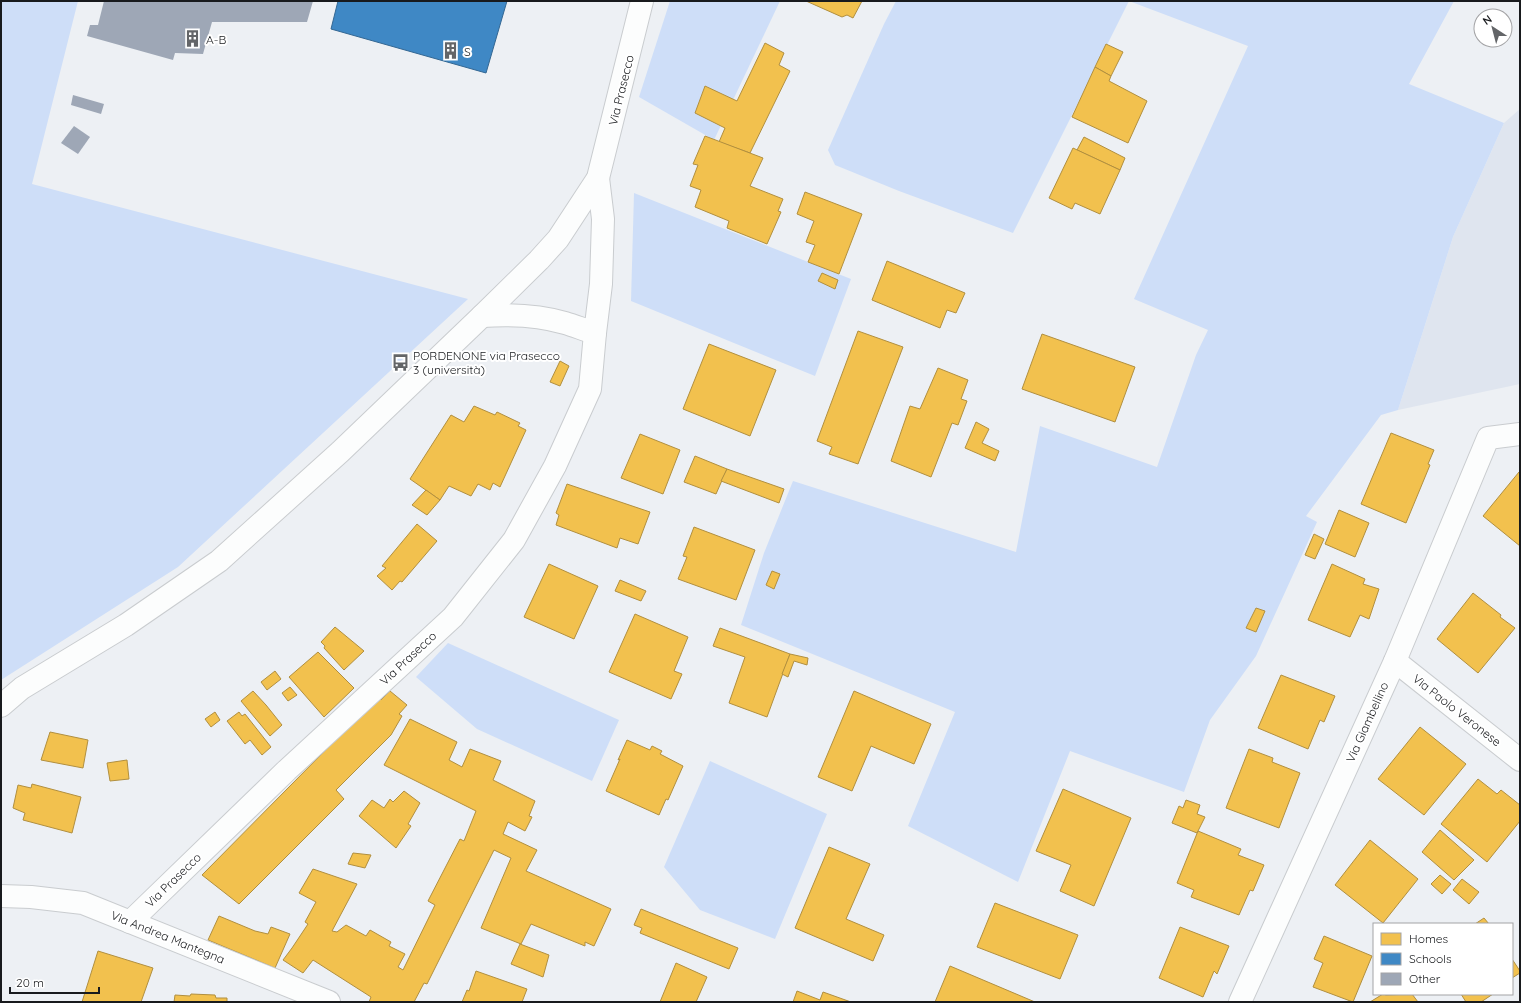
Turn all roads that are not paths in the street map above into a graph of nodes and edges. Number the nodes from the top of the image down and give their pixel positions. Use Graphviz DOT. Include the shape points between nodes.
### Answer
graph roads {
  1 [pos="642,1"];
  2 [pos="598,178"];
  3 [pos="482,316"];
  4 [pos="595,334"];
  5 [pos="1520,434"];
  6 [pos="1395,661"];
  7 [pos="1,706"];
  8 [pos="1520,760"];
  9 [pos="1,896"];
  10 [pos="130,922"];
  11 [pos="329,1002"];
  12 [pos="1240,1002"];
  1 -- 2 [label="street, Via Prasecco"];
  2 -- 3 [label="street, Via Prasecco" via="558,238"];
  2 -- 4 [label="street, Via Prasecco" via="603,219 601,284"];
  3 -- 4 [label="street" via="528,316 564,322"];
  3 -- 7 [label="street, Via Prasecco" via="340,452 219,561 126,625 22,688"];
  4 -- 10 [label="street, Via Prasecco" via="590,389 555,466 514,540 458,611 287,770"];
  5 -- 6 [label="street, Via Giambellino" via="1488,438"];
  6 -- 8 [label="street, Via Paolo Veronese"];
  6 -- 12 [label="street, Via Giambellino"];
  9 -- 10 [label="street, Via Andrea Mantegna" via="83,903"];
  10 -- 11 [label="street, Via Andrea Mantegna"];
}
